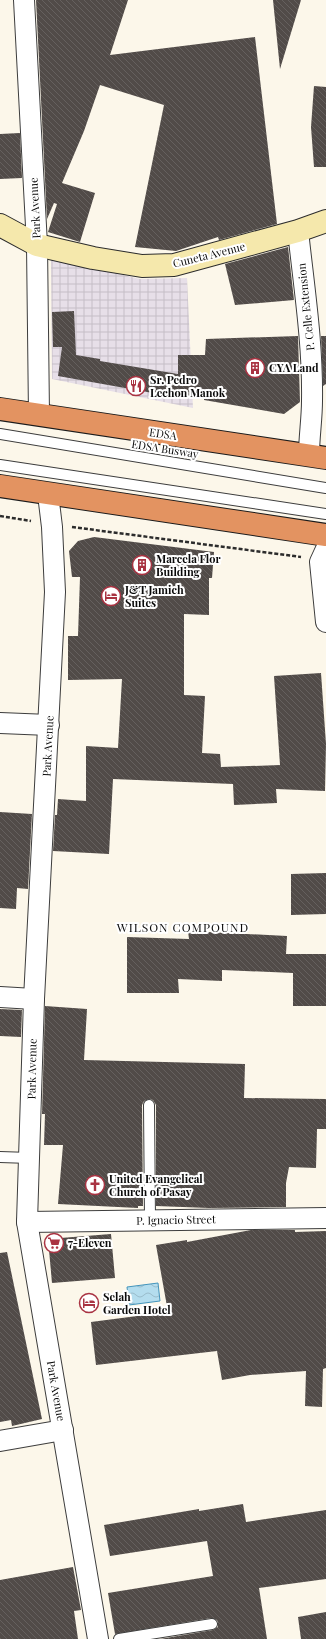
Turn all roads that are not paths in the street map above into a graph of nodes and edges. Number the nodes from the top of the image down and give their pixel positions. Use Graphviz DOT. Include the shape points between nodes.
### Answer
graph roads {
  1 [pos="24,0"];
  2 [pos="326,221"];
  3 [pos="0,225"];
  4 [pos="298,231"];
  5 [pos="37,245"];
  6 [pos="0,410"];
  7 [pos="39,415"];
  8 [pos="0,434"];
  9 [pos="317,456"];
  10 [pos="0,465"];
  11 [pos="0,486"];
  12 [pos="326,488"];
  13 [pos="48,494"];
  14 [pos="326,514"];
  15 [pos="326,534"];
  16 [pos="324,555"];
  17 [pos="326,622"];
  18 [pos="0,723"];
  19 [pos="49,725"];
  20 [pos="0,997"];
  21 [pos="34,998"];
  22 [pos="149,1105"];
  23 [pos="0,1157"];
  24 [pos="30,1158"];
  25 [pos="326,1218"];
  26 [pos="150,1220"];
  27 [pos="27,1222"];
  28 [pos="63,1430"];
  29 [pos="0,1441"];
  30 [pos="212,1624"];
  31 [pos="98,1639"];
  32 [pos="119,1639"];
  1 -- 5 [label="street, Park Avenue"];
  2 -- 4 [label="street, Cuneta Avenue"];
  3 -- 5 [label="street, Cuneta Avenue"];
  4 -- 5 [label="street, Cuneta Avenue" via="174,265 142,266"];
  4 -- 9 [label="street, P. Celle Extension" via="310,340 312,401 309,433"];
  5 -- 7 [label="street, Park Avenue"];
  6 -- 7 [label="highway, EDSA"];
  7 -- 9 [label="highway, EDSA"];
  8 -- 12 [label="lane, EDSA Busway"];
  10 -- 14 [label="lane"];
  11 -- 13 [label="highway"];
  13 -- 15 [label="highway"];
  13 -- 19 [label="street, Park Avenue" via="55,592"];
  16 -- 17 [label="street" via="320,562"];
  18 -- 19 [label="street"];
  19 -- 21 [label="street, Park Avenue"];
  20 -- 21 [label="street"];
  21 -- 24 [label="street, Park Avenue"];
  22 -- 26 [label="lane"];
  23 -- 24 [label="lane"];
  24 -- 27 [label="street, Park Avenue"];
  25 -- 26 [label="street, P. Ignacio Street"];
  26 -- 27 [label="street, P. Ignacio Street"];
  27 -- 28 [label="street, Park Avenue"];
  28 -- 29 [label="street"];
  28 -- 31 [label="street, Park Avenue"];
  30 -- 32 [label="lane"];
}
